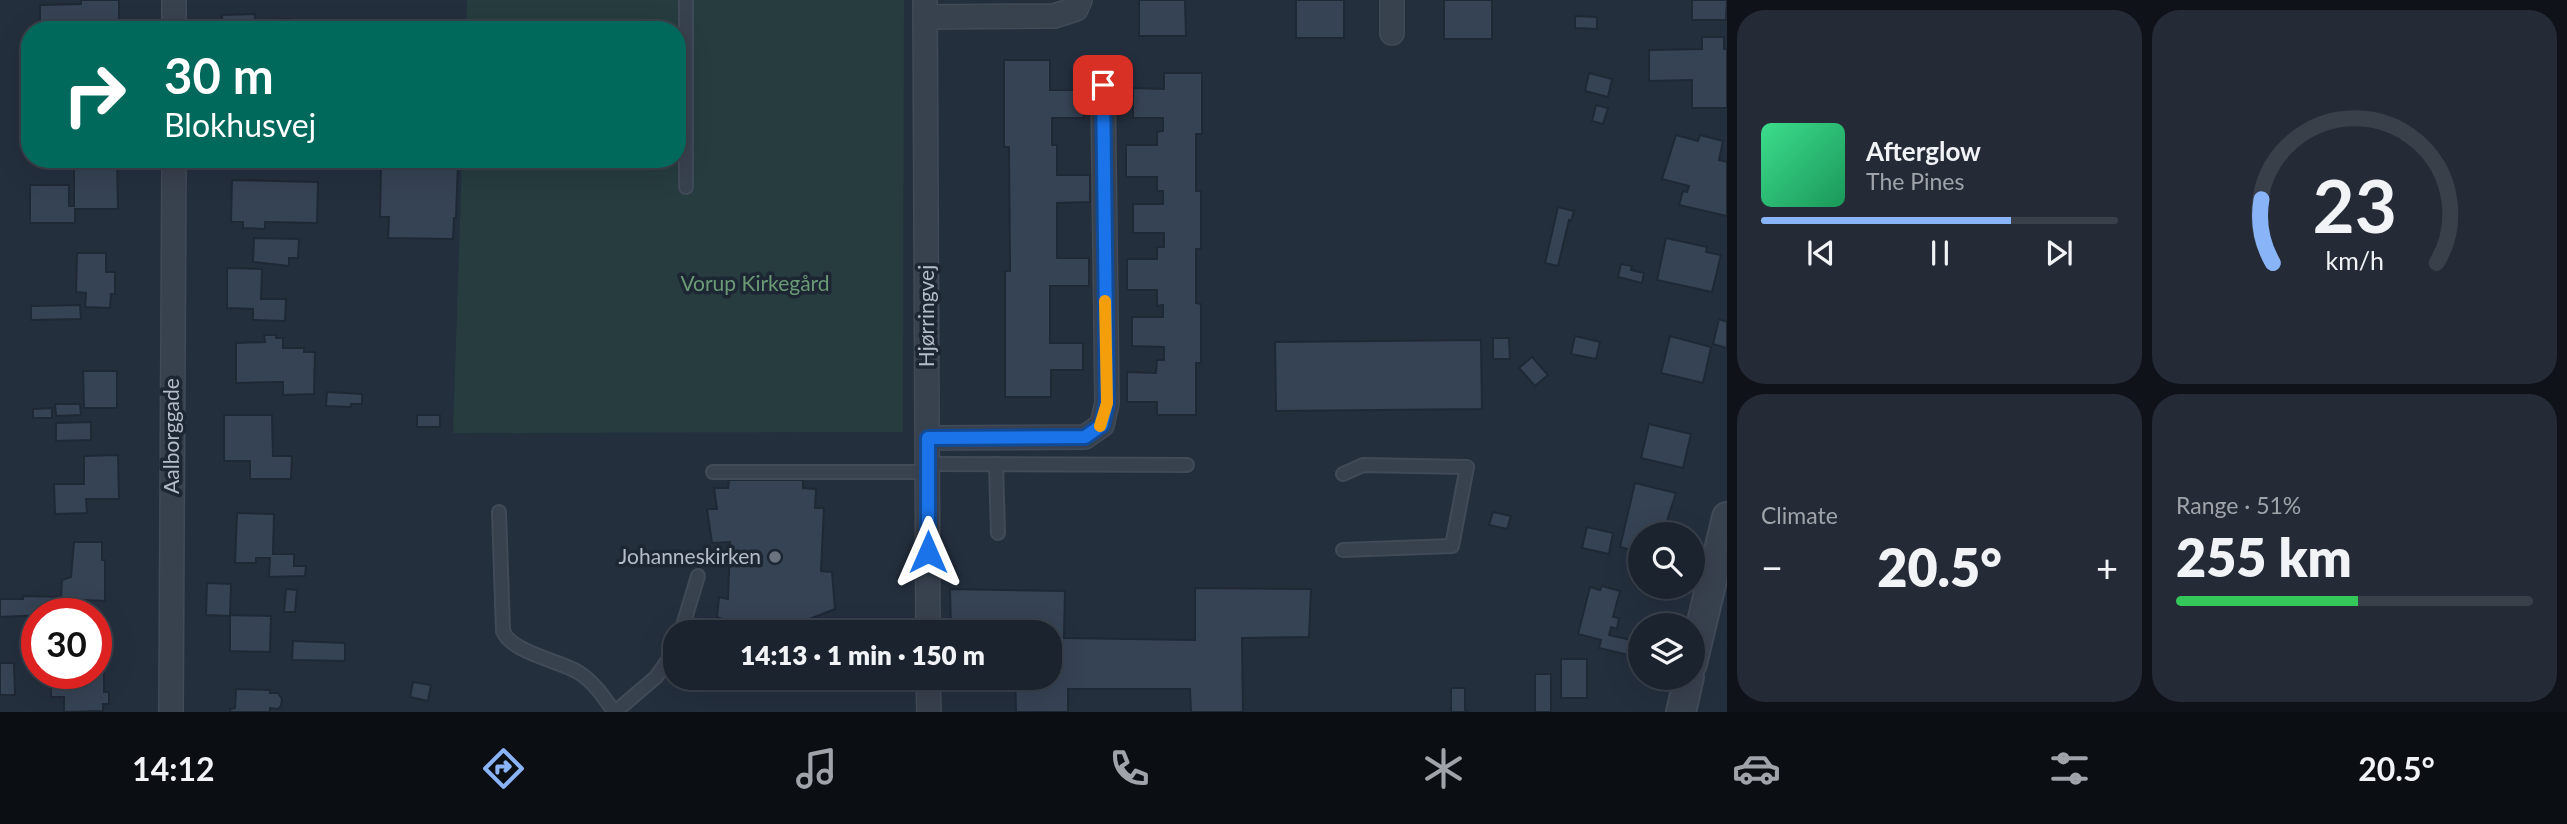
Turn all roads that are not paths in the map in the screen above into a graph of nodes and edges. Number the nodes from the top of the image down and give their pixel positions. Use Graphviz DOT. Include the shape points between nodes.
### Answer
graph roads {
  1 [pos="174,0"];
  2 [pos="686,0"];
  3 [pos="1080,0"];
  4 [pos="1392,0"];
  5 [pos="925,8"];
  6 [pos="174,21"];
  7 [pos="1392,33"];
  8 [pos="1103,85"];
  9 [pos="174,168"];
  10 [pos="686,187"];
  11 [pos="928,438"];
  12 [pos="996,464"];
  13 [pos="1187,465"];
  14 [pos="927,468"];
  15 [pos="713,472"];
  16 [pos="1343,474"];
  17 [pos="499,512"];
  18 [pos="1727,517"];
  19 [pos="998,533"];
  20 [pos="1342,550"];
  21 [pos="1721,565"];
  22 [pos="698,576"];
  23 [pos="685,620"];
  24 [pos="928,620"];
  25 [pos="1705,620"];
  26 [pos="663,667"];
  27 [pos="929,690"];
  28 [pos="1686,690"];
  29 [pos="171,712"];
  30 [pos="615,712"];
  31 [pos="929,712"];
  32 [pos="1681,712"];
  1 -- 6 [label="street"];
  2 -- 10 [label="lane"];
  3 -- 5 [label="street" via="1076,9 1054,16"];
  4 -- 7 [label="street"];
  5 -- 11 [label="street, Hjørringvej"];
  8 -- 11 [label="street" via="1107,403 1102,425 1085,437"];
  9 -- 29 [label="street, Aalborggade"];
  11 -- 14 [label="street, Hjørringvej"];
  12 -- 13 [label="lane"];
  12 -- 14 [label="lane"];
  12 -- 19 [label="lane"];
  14 -- 15 [label="lane"];
  14 -- 24 [label="street, Hjørringvej"];
  16 -- 20 [label="lane" via="1363,465 1467,467 1452,546"];
  17 -- 30 [label="lane" via="507,640 579,673"];
  18 -- 21 [label="street"];
  21 -- 25 [label="street"];
  22 -- 23 [label="lane"];
  26 -- 30 [label="lane"];
  27 -- 31 [label="street"];
  28 -- 32 [label="street"];
}
